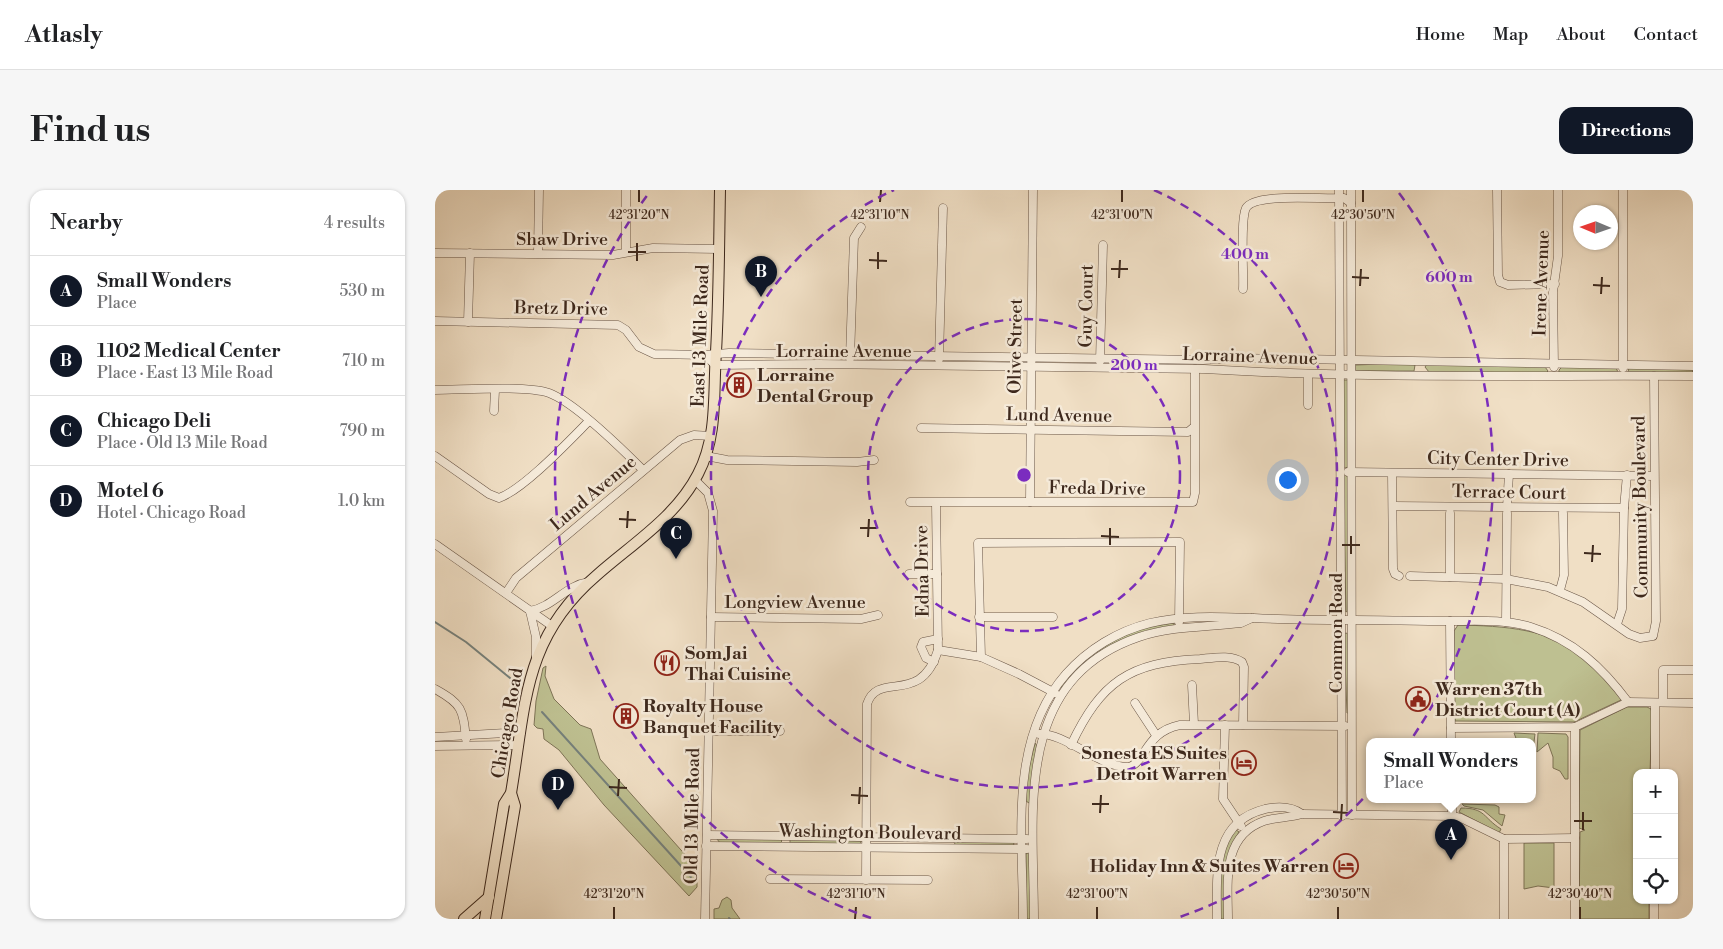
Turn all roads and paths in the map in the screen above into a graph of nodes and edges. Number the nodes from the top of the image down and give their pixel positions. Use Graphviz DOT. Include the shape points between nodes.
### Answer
graph roads {
  1 [pos="539,190"];
  2 [pos="626,190"];
  3 [pos="720,190"];
  4 [pos="1033,190"];
  5 [pos="1339,190"];
  6 [pos="1351,190"];
  7 [pos="1497,190"];
  8 [pos="1558,190"];
  9 [pos="1623,190"];
  10 [pos="1339,199"];
  11 [pos="1351,202"];
  12 [pos="943,208"];
  13 [pos="861,228"];
  14 [pos="1103,245"];
  15 [pos="719,249"];
  16 [pos="626,252"];
  17 [pos="435,253"];
  18 [pos="470,253"];
  19 [pos="538,254"];
  20 [pos="1555,284"];
  21 [pos="1243,290"];
  22 [pos="435,321"];
  23 [pos="469,322"];
  24 [pos="1340,331"];
  25 [pos="1351,331"];
  26 [pos="710,354"];
  27 [pos="783,354"];
  28 [pos="850,355"];
  29 [pos="939,356"];
  30 [pos="1030,357"];
  31 [pos="1100,358"];
  32 [pos="1235,358"];
  33 [pos="1340,359"];
  34 [pos="1352,359"];
  35 [pos="850,364"];
  36 [pos="1553,364"];
  37 [pos="715,365"];
  38 [pos="1623,365"];
  39 [pos="783,366"];
  40 [pos="939,366"];
  41 [pos="1693,366"];
  42 [pos="1030,367"];
  43 [pos="1100,368"];
  44 [pos="1195,369"];
  45 [pos="1234,372"];
  46 [pos="1308,374"];
  47 [pos="1340,374"];
  48 [pos="1352,374"];
  49 [pos="1654,376"];
  50 [pos="1693,376"];
  51 [pos="1553,377"];
  52 [pos="1623,377"];
  53 [pos="435,390"];
  54 [pos="495,390"];
  55 [pos="1308,405"];
  56 [pos="494,411"];
  57 [pos="589,422"];
  58 [pos="1195,427"];
  59 [pos="921,428"];
  60 [pos="1030,430"];
  61 [pos="711,436"];
  62 [pos="435,456"];
  63 [pos="706,456"];
  64 [pos="874,460"];
  65 [pos="643,470"];
  66 [pos="1341,472"];
  67 [pos="1351,472"];
  68 [pos="1392,472"];
  69 [pos="1509,474"];
  70 [pos="1627,475"];
  71 [pos="1654,476"];
  72 [pos="695,480"];
  73 [pos="910,502"];
  74 [pos="936,502"];
  75 [pos="1030,502"];
  76 [pos="1394,506"];
  77 [pos="1623,508"];
  78 [pos="1507,510"];
  79 [pos="1450,513"];
  80 [pos="1563,513"];
  81 [pos="435,544"];
  82 [pos="909,574"];
  83 [pos="937,574"];
  84 [pos="1399,576"];
  85 [pos="1410,576"];
  86 [pos="1450,577"];
  87 [pos="1506,578"];
  88 [pos="589,582"];
  89 [pos="1560,590"];
  90 [pos="506,593"];
  91 [pos="530,611"];
  92 [pos="878,615"];
  93 [pos="711,617"];
  94 [pos="979,617"];
  95 [pos="1053,617"];
  96 [pos="1252,618"];
  97 [pos="1179,619"];
  98 [pos="1341,620"];
  99 [pos="1351,620"];
  100 [pos="1450,621"];
  101 [pos="1506,622"];
  102 [pos="1617,624"];
  103 [pos="552,626"];
  104 [pos="1180,629"];
  105 [pos="938,638"];
  106 [pos="938,650"];
  107 [pos="536,658"];
  108 [pos="981,658"];
  109 [pos="934,662"];
  110 [pos="1693,670"];
  111 [pos="1192,685"];
  112 [pos="435,689"];
  113 [pos="1052,691"];
  114 [pos="1061,697"];
  115 [pos="1628,702"];
  116 [pos="1659,702"];
  117 [pos="1135,703"];
  118 [pos="1693,703"];
  119 [pos="1194,724"];
  120 [pos="1225,725"];
  121 [pos="1243,725"];
  122 [pos="1342,726"];
  123 [pos="1352,726"];
  124 [pos="1575,727"];
  125 [pos="1451,728"];
  126 [pos="709,731"];
  127 [pos="780,731"];
  128 [pos="521,732"];
  129 [pos="1043,734"];
  130 [pos="466,735"];
  131 [pos="1032,735"];
  132 [pos="1156,735"];
  133 [pos="435,737"];
  134 [pos="1451,738"];
  135 [pos="519,745"];
  136 [pos="1071,745"];
  137 [pos="435,746"];
  138 [pos="467,746"];
  139 [pos="1655,769"];
  140 [pos="511,793"];
  141 [pos="1452,803"];
  142 [pos="1023,807"];
  143 [pos="1034,807"];
  144 [pos="1302,814"];
  145 [pos="1342,816"];
  146 [pos="1352,816"];
  147 [pos="1452,816"];
  148 [pos="1239,823"];
  149 [pos="1245,831"];
  150 [pos="707,834"];
  151 [pos="867,836"];
  152 [pos="1575,838"];
  153 [pos="1023,839"];
  154 [pos="1504,839"];
  155 [pos="1034,844"];
  156 [pos="706,846"];
  157 [pos="866,847"];
  158 [pos="1023,849"];
  159 [pos="503,878"];
  160 [pos="491,879"];
  161 [pos="770,879"];
  162 [pos="866,880"];
  163 [pos="928,880"];
  164 [pos="488,898"];
  165 [pos="1654,904"];
  166 [pos="457,919"];
  167 [pos="464,919"];
  168 [pos="485,919"];
  169 [pos="496,919"];
  170 [pos="705,919"];
  171 [pos="1023,919"];
  172 [pos="1034,919"];
  173 [pos="1217,919"];
  174 [pos="1228,919"];
  175 [pos="1504,919"];
  176 [pos="1575,919"];
  177 [pos="1654,919"];
  1 -- 19 [label="street"];
  2 -- 16 [label="street"];
  3 -- 15 [label="main road, East 13 Mile Road"];
  4 -- 30 [label="street, Olive Street"];
  5 -- 10 [label="street, Common Road"];
  6 -- 11 [label="street, Common Road"];
  7 -- 20 [label="street" via="1497,275 1500,282 1508,285"];
  8 -- 20 [label="street, Irene Avenue"];
  9 -- 38 [label="street"];
  10 -- 11 [label="street"];
  10 -- 21 [label="street" via="1267,199 1249,205 1244,222"];
  10 -- 24 [label="street, Common Road"];
  11 -- 25 [label="street, Common Road"];
  12 -- 29 [label="street"];
  13 -- 28 [label="street" via="854,238"];
  14 -- 31 [label="street, Guy Court"];
  15 -- 16 [label="street, Shaw Drive" via="653,248"];
  15 -- 26 [label="main road, East 13 Mile Road"];
  16 -- 19 [label="street, Shaw Drive" via="613,255"];
  17 -- 18 [label="street, Shaw Drive"];
  18 -- 19 [label="street, Shaw Drive"];
  18 -- 23 [label="street"];
  20 -- 36 [label="street, Irene Avenue"];
  22 -- 23 [label="street, Bretz Drive"];
  23 -- 26 [label="street, Bretz Drive" via="617,325 626,330 639,347 653,354"];
  24 -- 25 [label="street"];
  24 -- 33 [label="street, Common Road"];
  25 -- 34 [label="street, Common Road"];
  26 -- 27 [label="street, Lorraine Avenue"];
  26 -- 37 [label="main road, East 13 Mile Road"];
  27 -- 28 [label="street, Lorraine Avenue"];
  27 -- 39 [label="street"];
  28 -- 29 [label="street, Lorraine Avenue"];
  28 -- 35 [label="street"];
  29 -- 30 [label="street, Lorraine Avenue"];
  29 -- 40 [label="street"];
  30 -- 31 [label="street, Lorraine Avenue"];
  30 -- 42 [label="street, Olive Street"];
  31 -- 32 [label="street, Lorraine Avenue"];
  31 -- 43 [label="street, Guy Court"];
  32 -- 33 [label="street, Lorraine Avenue"];
  32 -- 45 [label="street" via="1237,367"];
  33 -- 34 [label="street, Lorraine Avenue"];
  33 -- 47 [label="street, Common Road"];
  34 -- 36 [label="street, Lorraine Avenue"];
  34 -- 48 [label="street, Common Road"];
  35 -- 39 [label="street, Lorraine Avenue"];
  35 -- 40 [label="street, Lorraine Avenue"];
  36 -- 38 [label="street, Lorraine Avenue"];
  36 -- 51 [label="street, Irene Avenue"];
  37 -- 39 [label="street, Lorraine Avenue"];
  37 -- 61 [label="main road, East 13 Mile Road"];
  38 -- 41 [label="street, Lorraine Avenue"];
  38 -- 52 [label="street"];
  40 -- 42 [label="street, Lorraine Avenue"];
  42 -- 43 [label="street, Lorraine Avenue"];
  42 -- 60 [label="street, Olive Street"];
  43 -- 44 [label="street, Lorraine Avenue"];
  44 -- 45 [label="street, Lorraine Avenue"];
  44 -- 58 [label="street"];
  45 -- 46 [label="street, Lorraine Avenue"];
  46 -- 47 [label="street, Lorraine Avenue"];
  46 -- 55 [label="street"];
  47 -- 48 [label="street, Lorraine Avenue"];
  47 -- 66 [label="street, Common Road"];
  48 -- 51 [label="street, Lorraine Avenue"];
  48 -- 67 [label="street, Common Road"];
  49 -- 50 [label="street, Lorraine Avenue"];
  49 -- 52 [label="street, Lorraine Avenue"];
  49 -- 71 [label="street, Community Boulevard"];
  51 -- 52 [label="street, Lorraine Avenue"];
  53 -- 54 [label="street"];
  54 -- 56 [label="street"];
  54 -- 57 [label="street" via="549,393"];
  57 -- 62 [label="street" via="512,491 499,498"];
  57 -- 65 [label="street"];
  58 -- 60 [label="street, Lund Avenue" via="1188,432"];
  58 -- 75 [label="street, Freda Drive" via="1193,502"];
  59 -- 60 [label="street, Lund Avenue"];
  60 -- 75 [label="street, Olive Street"];
  61 -- 63 [label="main road, East 13 Mile Road"];
  61 -- 65 [label="street, Lund Avenue" via="684,437"];
  63 -- 64 [label="street" via="727,460"];
  63 -- 72 [label="main road, East 13 Mile Road"];
  65 -- 90 [label="street, Lund Avenue" via="516,578"];
  66 -- 67 [label="street, City Center Drive"];
  66 -- 98 [label="street, Common Road"];
  67 -- 68 [label="street, City Center Drive"];
  67 -- 99 [label="street, Common Road"];
  68 -- 69 [label="street, City Center Drive"];
  68 -- 76 [label="street"];
  69 -- 70 [label="street, City Center Drive"];
  69 -- 78 [label="street"];
  70 -- 71 [label="street, City Center Drive"];
  70 -- 77 [label="street"];
  71 -- 102 [label="street, Community Boulevard" via="1656,621 1653,636 1635,636"];
  72 -- 88 [label="main road, East 13 Mile Road" via="669,514"];
  72 -- 93 [label="street, Old 13 Mile Road" via="708,493 712,504"];
  73 -- 74 [label="street, Freda Drive"];
  74 -- 75 [label="street, Freda Drive"];
  74 -- 83 [label="street, Edna Drive"];
  76 -- 78 [label="street, Terrace Court"];
  76 -- 84 [label="street" via="1393,569"];
  77 -- 78 [label="street, Terrace Court"];
  77 -- 102 [label="street" via="1622,609"];
  78 -- 87 [label="street"];
  79 -- 86 [label="street"];
  80 -- 89 [label="street" via="1564,575"];
  81 -- 90 [label="street"];
  82 -- 83 [label="street"];
  83 -- 105 [label="street, Edna Drive"];
  85 -- 86 [label="street"];
  86 -- 87 [label="street"];
  87 -- 89 [label="street"];
  87 -- 101 [label="street"];
  88 -- 91 [label="street" via="567,590 544,607"];
  88 -- 103 [label="main road, Chicago Road"];
  89 -- 102 [label="street"];
  90 -- 91 [label="street"];
  91 -- 103 [label="street"];
  91 -- 107 [label="street"];
  92 -- 93 [label="street, Longview Avenue" via="861,619"];
  93 -- 126 [label="street, Old 13 Mile Road"];
  94 -- 95 [label="street"];
  94 -- 97 [label="street" via="978,544 1180,542"];
  94 -- 108 [label="street"];
  96 -- 97 [label="street"];
  96 -- 98 [label="street"];
  96 -- 104 [label="street" via="1241,623"];
  97 -- 104 [label="street"];
  97 -- 113 [label="street" via="1150,623 1111,638 1080,660"];
  98 -- 99 [label="street"];
  98 -- 122 [label="street, Common Road"];
  99 -- 100 [label="street"];
  99 -- 123 [label="street, Common Road"];
  100 -- 101 [label="street"];
  100 -- 125 [label="street"];
  101 -- 115 [label="street" via="1531,627 1567,642 1595,663"];
  103 -- 107 [label="main road, Chicago Road"];
  104 -- 114 [label="street" via="1147,635 1117,647 1088,667"];
  105 -- 106 [label="street, Edna Drive"];
  105 -- 109 [label="street, Edna Drive" via="923,642 921,646 926,658"];
  106 -- 108 [label="street"];
  106 -- 109 [label="street, Edna Drive"];
  107 -- 128 [label="main road, Chicago Road" via="527,689"];
  108 -- 113 [label="street"];
  109 -- 151 [label="street" via="920,680 909,685 879,689 869,698 866,713"];
  110 -- 116 [label="street" via="1663,670"];
  111 -- 119 [label="street"];
  112 -- 130 [label="street" via="460,706"];
  113 -- 114 [label="street"];
  113 -- 131 [label="street"];
  114 -- 129 [label="street"];
  115 -- 116 [label="street"];
  115 -- 124 [label="street"];
  116 -- 118 [label="street"];
  116 -- 139 [label="street"];
  117 -- 132 [label="street"];
  119 -- 120 [label="street"];
  119 -- 132 [label="street" via="1173,727"];
  120 -- 121 [label="street"];
  120 -- 148 [label="street" via="1223,799"];
  121 -- 122 [label="street"];
  121 -- 136 [label="street" via="1244,667 1241,662 1227,658 1167,661 1133,672 1101,696 1086,715"];
  122 -- 123 [label="street"];
  122 -- 145 [label="street, Common Road"];
  123 -- 146 [label="street, Common Road"];
  124 -- 125 [label="street"];
  124 -- 152 [label="street"];
  125 -- 134 [label="street"];
  126 -- 127 [label="street"];
  126 -- 150 [label="street, Old 13 Mile Road"];
  128 -- 130 [label="street"];
  128 -- 135 [label="main road, Chicago Road"];
  129 -- 131 [label="street"];
  129 -- 136 [label="street"];
  129 -- 143 [label="street" via="1035,767"];
  130 -- 133 [label="street"];
  130 -- 138 [label="street"];
  131 -- 142 [label="street" via="1024,771"];
  132 -- 136 [label="street" via="1129,768 1115,766"];
  135 -- 138 [label="street"];
  135 -- 140 [label="main road, Chicago Road"];
  137 -- 138 [label="street"];
  140 -- 159 [label="main road, Chicago Road" via="515,806"];
  140 -- 160 [label="main road, Chicago Road" via="504,804"];
  141 -- 147 [label="street"];
  142 -- 143 [label="street"];
  142 -- 153 [label="street"];
  143 -- 155 [label="street"];
  144 -- 145 [label="street"];
  144 -- 148 [label="street" via="1293,808 1270,808"];
  144 -- 149 [label="street" via="1263,821"];
  145 -- 146 [label="street"];
  146 -- 147 [label="street"];
  147 -- 154 [label="street"];
  148 -- 149 [label="street"];
  148 -- 173 [label="street" via="1225,839 1219,855"];
  149 -- 174 [label="street" via="1229,858"];
  150 -- 151 [label="street, Washington Boulevard"];
  150 -- 156 [label="street, Old 13 Mile Road"];
  151 -- 153 [label="street, Washington Boulevard"];
  151 -- 157 [label="street"];
  152 -- 154 [label="street"];
  152 -- 176 [label="street"];
  153 -- 155 [label="street, Washington Boulevard"];
  153 -- 158 [label="street"];
  154 -- 175 [label="street"];
  155 -- 158 [label="street, Washington Boulevard"];
  155 -- 172 [label="street"];
  156 -- 157 [label="street, Washington Boulevard"];
  156 -- 170 [label="street, Old 13 Mile Road"];
  157 -- 158 [label="street, Washington Boulevard"];
  157 -- 162 [label="street"];
  158 -- 171 [label="street"];
  159 -- 164 [label="main road"];
  159 -- 169 [label="main road, Chicago Road"];
  160 -- 164 [label="main road, Chicago Road"];
  160 -- 166 [label="main road" via="478,900"];
  161 -- 162 [label="street"];
  162 -- 163 [label="street"];
  164 -- 167 [label="main road"];
  164 -- 168 [label="main road, Chicago Road"];
  165 -- 177 [label="street"];
}
